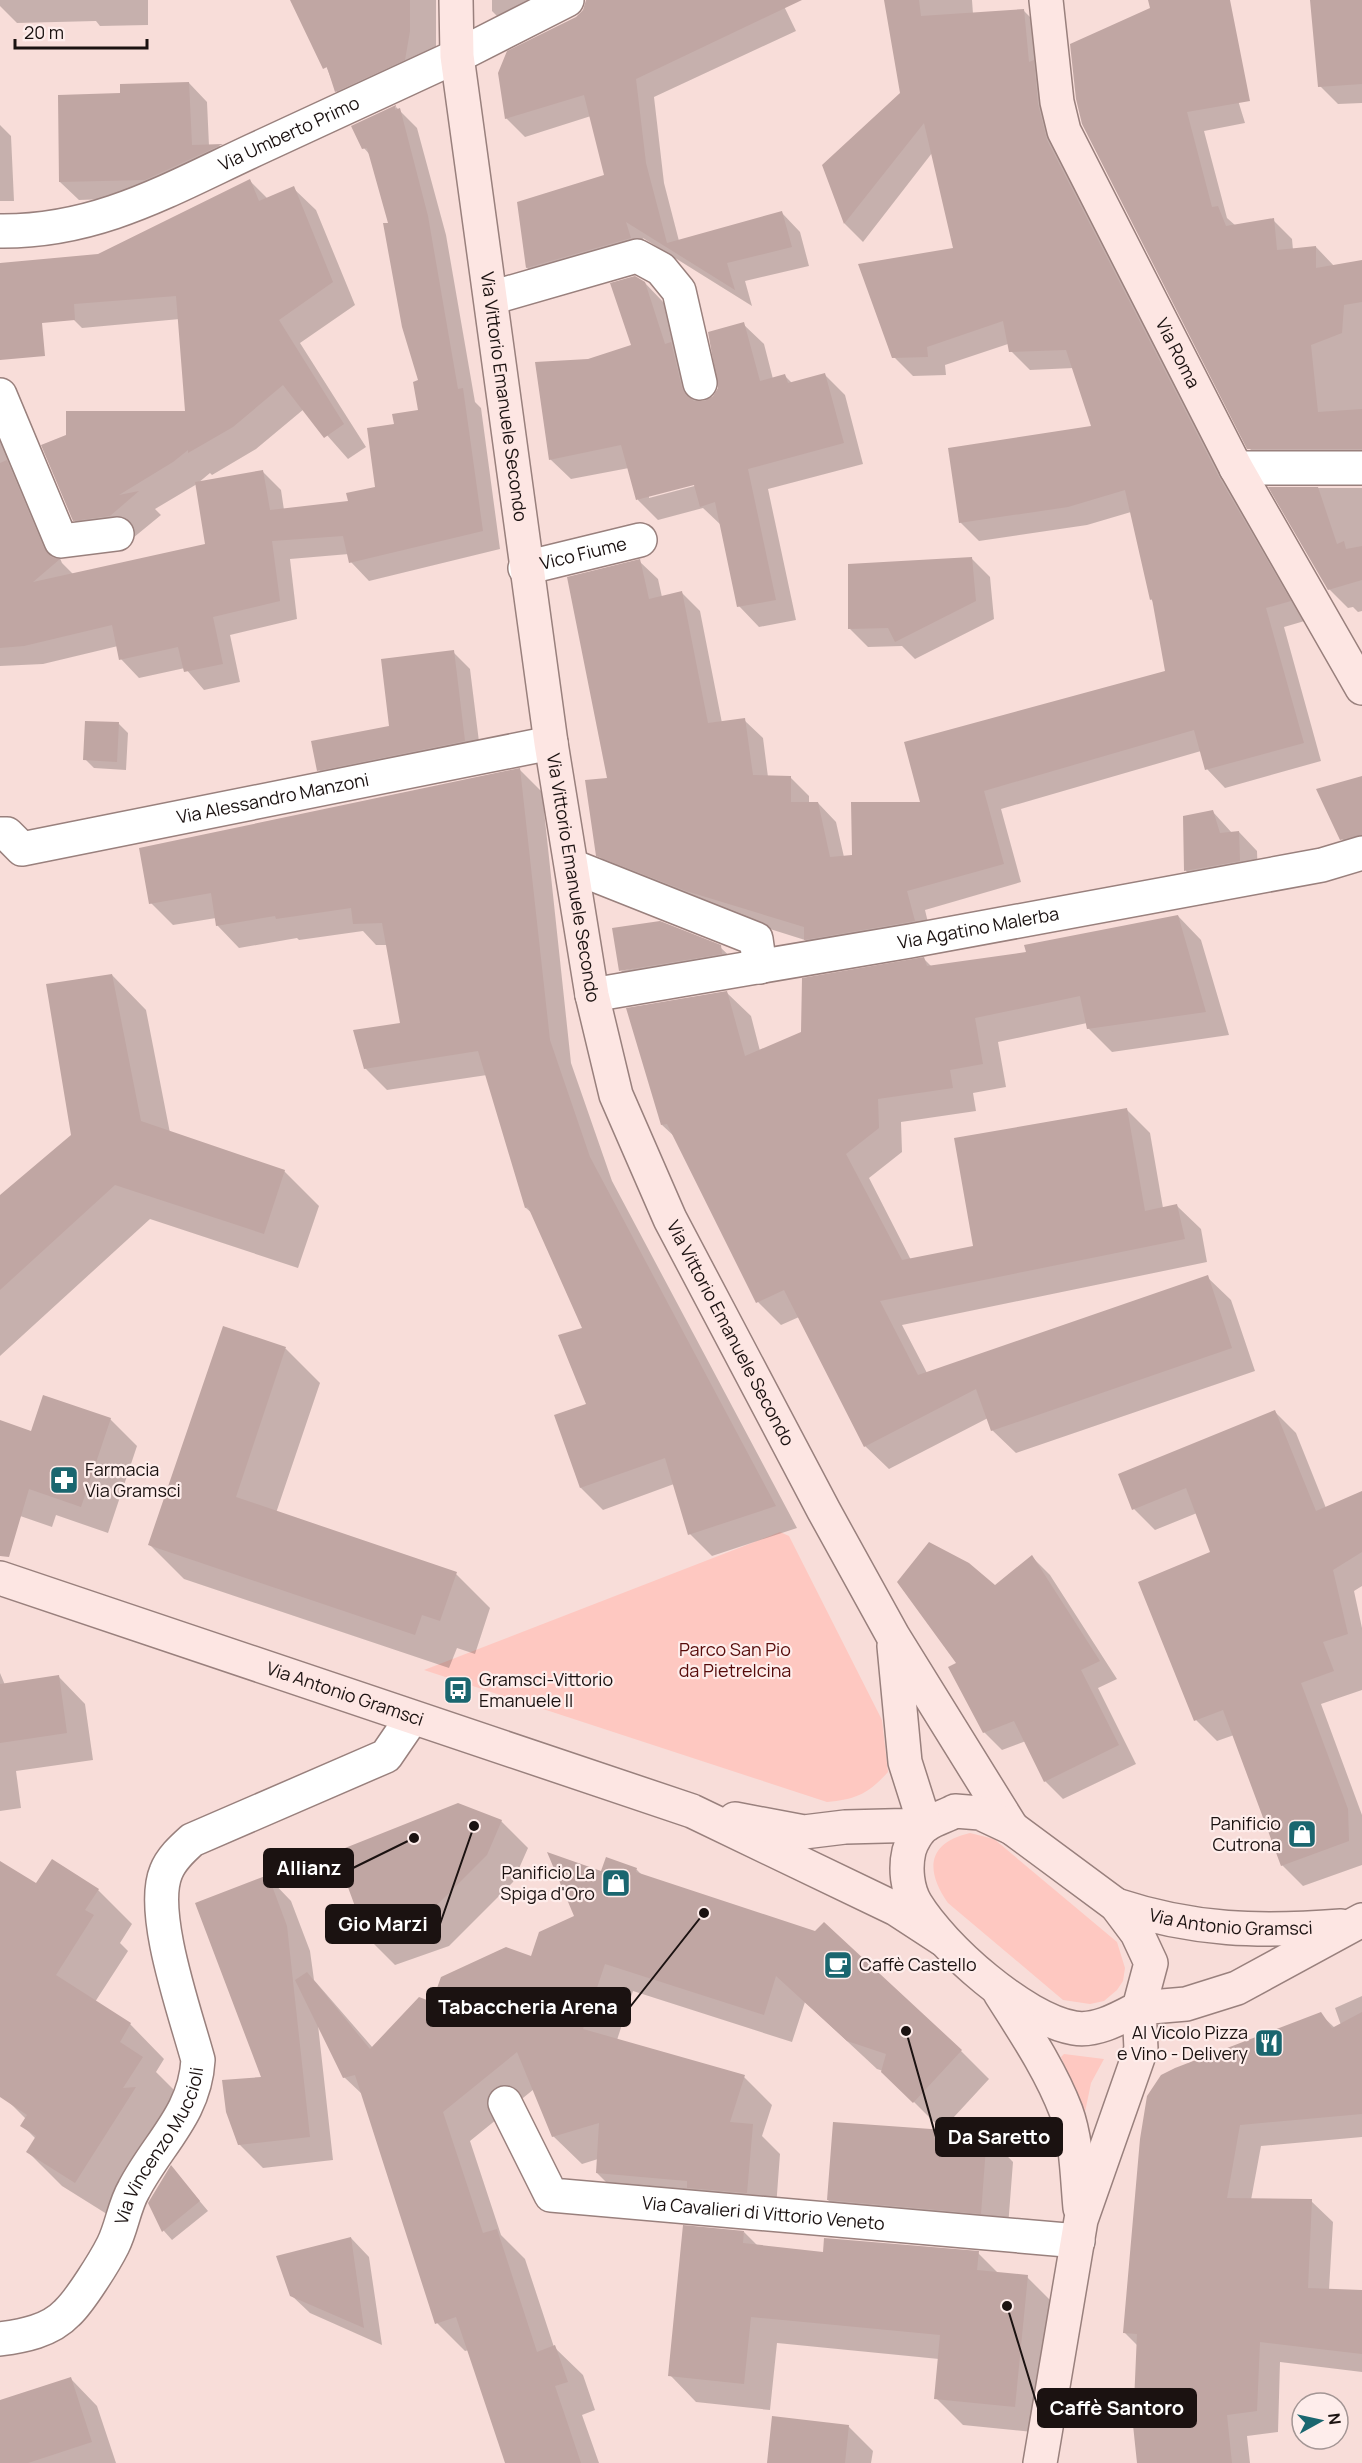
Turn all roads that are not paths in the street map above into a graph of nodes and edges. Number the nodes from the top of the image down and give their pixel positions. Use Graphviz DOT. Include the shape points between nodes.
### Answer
graph roads {
  1 [pos="456,0"];
  2 [pos="567,0"];
  3 [pos="1046,0"];
  4 [pos="457,56"];
  5 [pos="0,231"];
  6 [pos="491,298"];
  7 [pos="700,383"];
  8 [pos="0,395"];
  9 [pos="1236,468"];
  10 [pos="1362,468"];
  11 [pos="117,534"];
  12 [pos="640,540"];
  13 [pos="525,568"];
  14 [pos="1362,688"];
  15 [pos="551,743"];
  16 [pos="0,834"];
  17 [pos="1362,854"];
  18 [pos="572,866"];
  19 [pos="760,967"];
  20 [pos="592,995"];
  21 [pos="0,1578"];
  22 [pos="893,1636"];
  23 [pos="412,1718"];
  24 [pos="692,1811"];
  25 [pos="925,1825"];
  26 [pos="1012,1828"];
  27 [pos="1116,1905"];
  28 [pos="1355,1923"];
  29 [pos="942,1939"];
  30 [pos="997,1989"];
  31 [pos="1186,2004"];
  32 [pos="1139,2008"];
  33 [pos="1141,2049"];
  34 [pos="505,2103"];
  35 [pos="1079,2231"];
  36 [pos="0,2339"];
  37 [pos="1040,2463"];
  1 -- 4 [label="main road, Via Vittorio Emanuele Secondo"];
  2 -- 4 [label="street, Via Umberto Primo"];
  3 -- 9 [label="main road, Via Roma" via="1064,131"];
  4 -- 5 [label="street, Via Umberto Primo" via="156,196 98,219 37,231"];
  4 -- 6 [label="main road, Via Vittorio Emanuele Secondo"];
  6 -- 7 [label="street" via="638,256 661,269 680,291"];
  6 -- 13 [label="main road, Via Vittorio Emanuele Secondo"];
  8 -- 11 [label="street" via="61,541"];
  9 -- 10 [label="street"];
  9 -- 14 [label="main road, Via Roma"];
  12 -- 13 [label="street, Vico Fiume"];
  13 -- 15 [label="main road, Via Vittorio Emanuele Secondo"];
  15 -- 16 [label="street, Via Alessandro Manzoni" via="21,849 7,834"];
  15 -- 18 [label="main road, Via Vittorio Emanuele Secondo"];
  17 -- 19 [label="street, Via Agatino Malerba" via="1322,865"];
  18 -- 19 [label="street" via="756,939"];
  18 -- 20 [label="main road, Via Vittorio Emanuele Secondo"];
  19 -- 20 [label="street, Via Agatino Malerba"];
  20 -- 22 [label="main road, Via Vittorio Emanuele Secondo" via="616,1095 670,1219"];
  21 -- 23 [label="main road, Via Antonio Gramsci"];
  22 -- 25 [label="main road" via="905,1762"];
  22 -- 26 [label="main road, Via Vittorio Emanuele Secondo"];
  23 -- 24 [label="main road, Via Antonio Gramsci"];
  23 -- 36 [label="street, Via Vincenzo Muccioli" via="386,1756 192,1840 166,1872 162,1919 198,2060 193,2093 133,2190 113,2245 67,2314 47,2328"];
  24 -- 25 [label="main road" via="804,1832"];
  24 -- 29 [label="main road" via="897,1909"];
  25 -- 26 [label="main road" via="955,1811 980,1813"];
  25 -- 29 [label="main road" via="911,1844 905,1867 915,1902"];
  26 -- 27 [label="main road"];
  27 -- 28 [label="main road, Via Antonio Gramsci" via="1149,1916 1239,1930"];
  27 -- 32 [label="main road" via="1137,1933 1151,1963"];
  28 -- 31 [label="main road, Via Antonio Gramsci" via="1278,1968 1236,1988"];
  29 -- 30 [label="main road"];
  30 -- 32 [label="main road" via="1052,2021 1076,2028 1112,2023"];
  30 -- 35 [label="main road" via="1036,2050 1066,2111 1074,2145"];
  31 -- 32 [label="main road, Via Antonio Gramsci"];
  31 -- 33 [label="main road, Via Antonio Gramsci" via="1155,2028"];
  32 -- 33 [label="main road"];
  33 -- 35 [label="main road"];
  34 -- 35 [label="street, Via Cavalieri di Vittorio Veneto" via="551,2195"];
  35 -- 37 [label="main road"];
}
